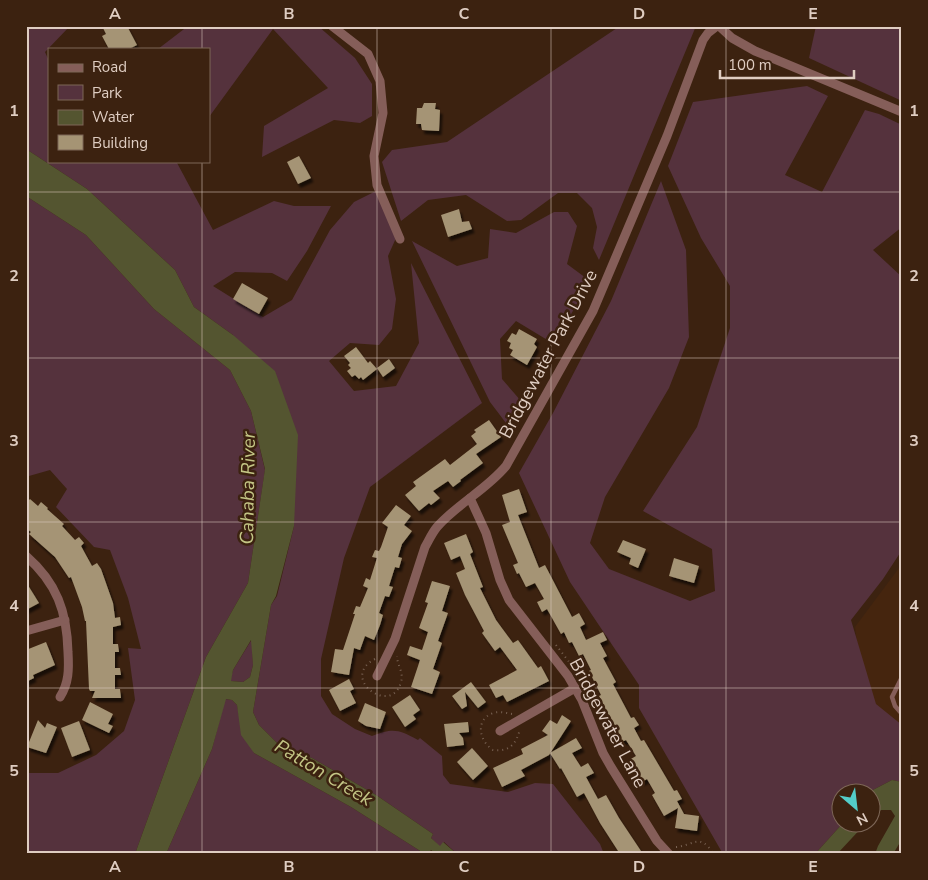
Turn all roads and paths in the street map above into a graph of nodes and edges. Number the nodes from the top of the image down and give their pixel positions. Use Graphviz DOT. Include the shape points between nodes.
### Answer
graph roads {
  1 [pos="332,26"];
  2 [pos="718,26"];
  3 [pos="902,112"];
  4 [pos="400,239"];
  5 [pos="470,498"];
  6 [pos="26,556"];
  7 [pos="65,620"];
  8 [pos="26,631"];
  9 [pos="377,676"];
  10 [pos="902,677"];
  11 [pos="575,688"];
  12 [pos="60,697"];
  13 [pos="516,713"];
  14 [pos="902,714"];
  15 [pos="523,726"];
  16 [pos="500,730"];
  17 [pos="669,854"];
  1 -- 4 [label="street" via="368,54 380,80 383,113 374,156 377,185"];
  2 -- 3 [label="street" via="755,51"];
  2 -- 5 [label="street, Bridgewater Park Drive" via="703,40 667,136 592,311 513,456 499,474"];
  5 -- 9 [label="street, Bridgewater Park Drive" via="436,528 428,542 395,639"];
  5 -- 11 [label="street, Bridgewater Lane" via="509,600"];
  6 -- 7 [label="street" via="52,586"];
  7 -- 8 [label="street"];
  7 -- 12 [label="street" via="68,680"];
  10 -- 14 [label="lane" via="892,698"];
  11 -- 16 [label="street"];
  11 -- 17 [label="street, Bridgewater Lane" via="611,768 657,841"];
  13 -- 15 [label="path" via="488,715 480,730 481,738 493,750 506,750 516,742"];
}
